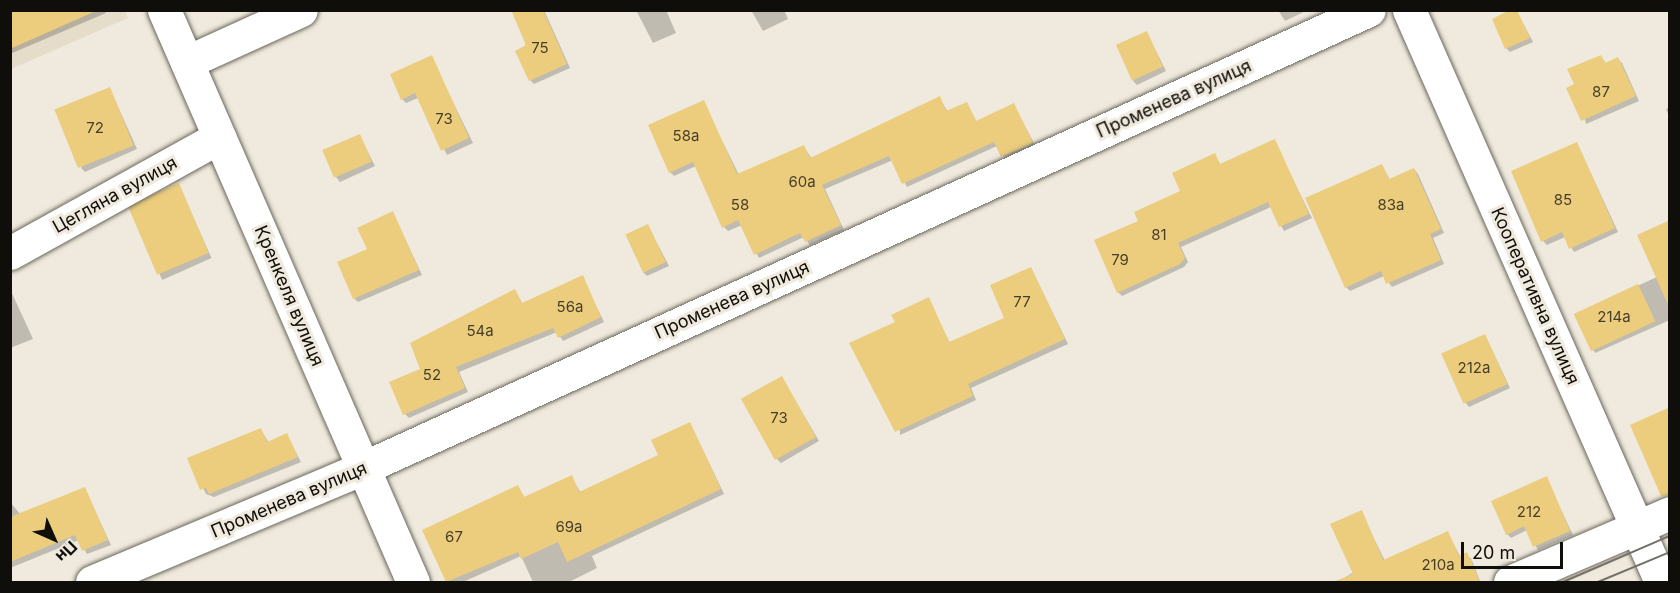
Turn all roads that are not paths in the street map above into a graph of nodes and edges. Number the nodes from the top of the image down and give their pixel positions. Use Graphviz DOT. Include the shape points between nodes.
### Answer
graph roads {
  1 [pos="164,10"];
  2 [pos="301,10"];
  3 [pos="1369,10"];
  4 [pos="1409,10"];
  5 [pos="187,62"];
  6 [pos="219,137"];
  7 [pos="10,253"];
  8 [pos="363,468"];
  9 [pos="1670,513"];
  10 [pos="1637,527"];
  11 [pos="92,582"];
  12 [pos="413,582"];
  13 [pos="1510,582"];
  14 [pos="1660,582"];
  1 -- 5 [label="street, Кренкеля вулиця"];
  2 -- 5 [label="street"];
  3 -- 8 [label="street, Променева вулиця"];
  4 -- 10 [label="street, Кооперативна вулиця"];
  5 -- 6 [label="street, Кренкеля вулиця"];
  6 -- 7 [label="street, Цегляна вулиця"];
  6 -- 8 [label="street, Кренкеля вулиця"];
  8 -- 11 [label="street, Променева вулиця"];
  8 -- 12 [label="street, Кренкеля вулиця"];
  9 -- 10 [label="street"];
  10 -- 13 [label="street"];
  10 -- 14 [label="street, Кооперативна вулиця"];
}
